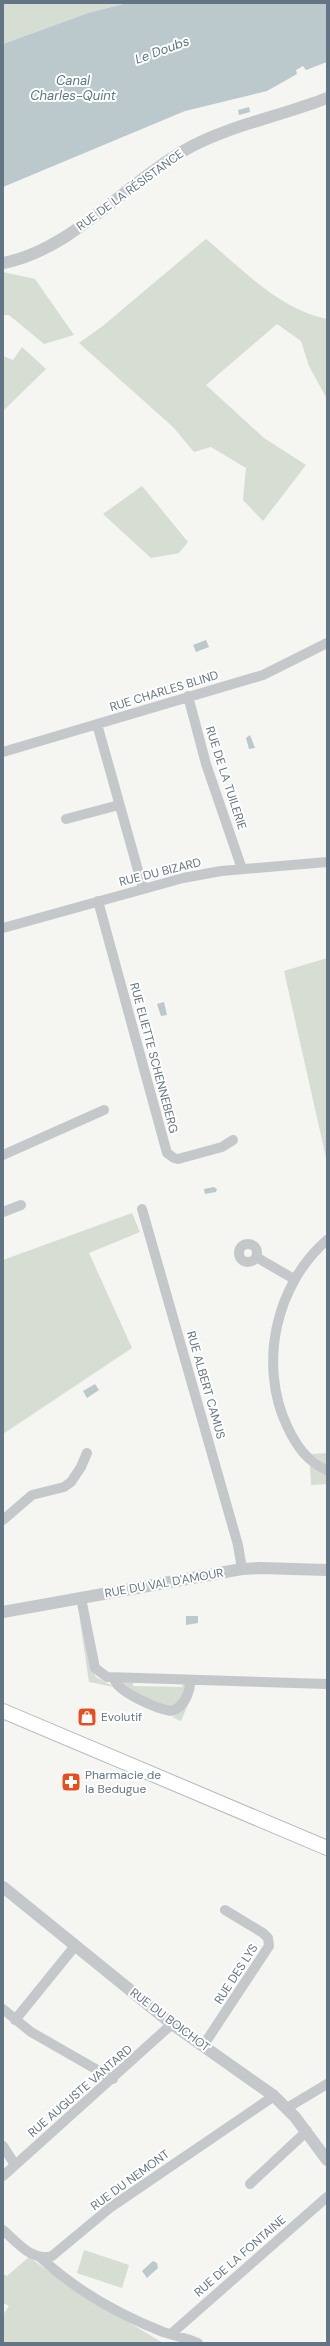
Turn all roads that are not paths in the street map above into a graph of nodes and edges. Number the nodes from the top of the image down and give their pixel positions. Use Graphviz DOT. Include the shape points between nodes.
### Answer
graph roads {
  1 [pos="327,98"];
  2 [pos="3,263"];
  3 [pos="327,642"];
  4 [pos="188,696"];
  5 [pos="98,724"];
  6 [pos="3,752"];
  7 [pos="119,805"];
  8 [pos="66,819"];
  9 [pos="327,862"];
  10 [pos="242,869"];
  11 [pos="143,888"];
  12 [pos="98,901"];
  13 [pos="3,928"];
  14 [pos="104,1110"];
  15 [pos="233,1140"];
  16 [pos="3,1155"];
  17 [pos="21,1205"];
  18 [pos="142,1209"];
  19 [pos="3,1212"];
  20 [pos="327,1240"];
  21 [pos="256,1257"];
  22 [pos="294,1279"];
  23 [pos="86,1453"];
  24 [pos="327,1470"];
  25 [pos="3,1520"];
  26 [pos="242,1569"];
  27 [pos="327,1570"];
  28 [pos="81,1598"];
  29 [pos="3,1612"];
  30 [pos="114,1678"];
  31 [pos="190,1681"];
  32 [pos="327,1684"];
  33 [pos="3,1711"];
  34 [pos="327,1848"];
  35 [pos="3,1887"];
  36 [pos="225,1910"];
  37 [pos="75,1946"];
  38 [pos="3,2009"];
  39 [pos="15,2020"];
  40 [pos="172,2024"];
  41 [pos="203,2046"];
  42 [pos="113,2079"];
  43 [pos="327,2084"];
  44 [pos="274,2096"];
  45 [pos="287,2108"];
  46 [pos="307,2131"];
  47 [pos="3,2146"];
  48 [pos="327,2160"];
  49 [pos="15,2165"];
  50 [pos="3,2176"];
  51 [pos="250,2184"];
  52 [pos="327,2197"];
  53 [pos="3,2230"];
  54 [pos="40,2258"];
  55 [pos="170,2334"];
  56 [pos="198,2343"];
  1 -- 2 [label="street, RUE DE LA RÉSISTANCE" via="209,138 185,150 156,168 73,230 34,253"];
  3 -- 4 [label="street, RUE CHARLES BLIND" via="263,675"];
  4 -- 5 [label="street, RUE CHARLES BLIND"];
  4 -- 10 [label="street, RUE DE LA TUILERIE" via="206,764"];
  5 -- 6 [label="street, RUE CHARLES BLIND"];
  5 -- 7 [label="street"];
  7 -- 8 [label="street"];
  7 -- 11 [label="street"];
  9 -- 10 [label="street, RUE DU BIZARD"];
  10 -- 11 [label="street, RUE DU BIZARD" via="202,874"];
  11 -- 12 [label="street, RUE DU BIZARD"];
  12 -- 13 [label="street, RUE DU BIZARD"];
  12 -- 15 [label="street, RUE ELIETTE SCHENNEBERG" via="167,1153 178,1158 222,1147"];
  14 -- 16 [label="street"];
  17 -- 19 [label="street"];
  18 -- 26 [label="street, RUE ALBERT CAMUS" via="238,1545"];
  20 -- 22 [label="street" via="308,1259"];
  21 -- 22 [label="street"];
  22 -- 24 [label="street" via="280,1313 275,1336 273,1363 276,1394 285,1422 296,1443 310,1460"];
  23 -- 25 [label="street" via="71,1482 64,1487 32,1495"];
  26 -- 27 [label="street, RUE DU VAL D'AMOUR"];
  26 -- 28 [label="street, RUE DU VAL D'AMOUR"];
  28 -- 29 [label="street, RUE DU VAL D'AMOUR"];
  28 -- 30 [label="street" via="95,1668 102,1675"];
  30 -- 31 [label="street"];
  30 -- 31 [label="street" via="117,1686 130,1694 171,1711 178,1709 183,1702 188,1694"];
  31 -- 32 [label="street"];
  33 -- 34 [label="main road"];
  35 -- 37 [label="street, RUE DU BOICHOT"];
  36 -- 41 [label="street, RUE DES LYS" via="263,1933 268,1938 269,1946"];
  37 -- 39 [label="street"];
  37 -- 40 [label="street, RUE DU BOICHOT"];
  38 -- 39 [label="street"];
  39 -- 42 [label="street" via="31,2032"];
  40 -- 41 [label="street, RUE DU BOICHOT"];
  40 -- 42 [label="street, RUE AUGUSTE VANTARD"];
  41 -- 44 [label="street, RUE DU BOICHOT"];
  42 -- 49 [label="street, RUE AUGUSTE VANTARD"];
  43 -- 45 [label="street"];
  44 -- 45 [label="street, RUE DU BOICHOT"];
  44 -- 54 [label="street, RUE DU NEMONT" via="111,2207 60,2251 52,2256"];
  45 -- 46 [label="street, RUE DU BOICHOT"];
  46 -- 48 [label="street, RUE DU BOICHOT"];
  46 -- 51 [label="street"];
  47 -- 49 [label="street"];
  49 -- 50 [label="street, RUE AUGUSTE VANTARD"];
  52 -- 55 [label="street, RUE DE LA FONTAINE"];
  53 -- 54 [label="street" via="28,2252"];
  54 -- 55 [label="street" via="62,2278 105,2305"];
  55 -- 56 [label="street"];
}
